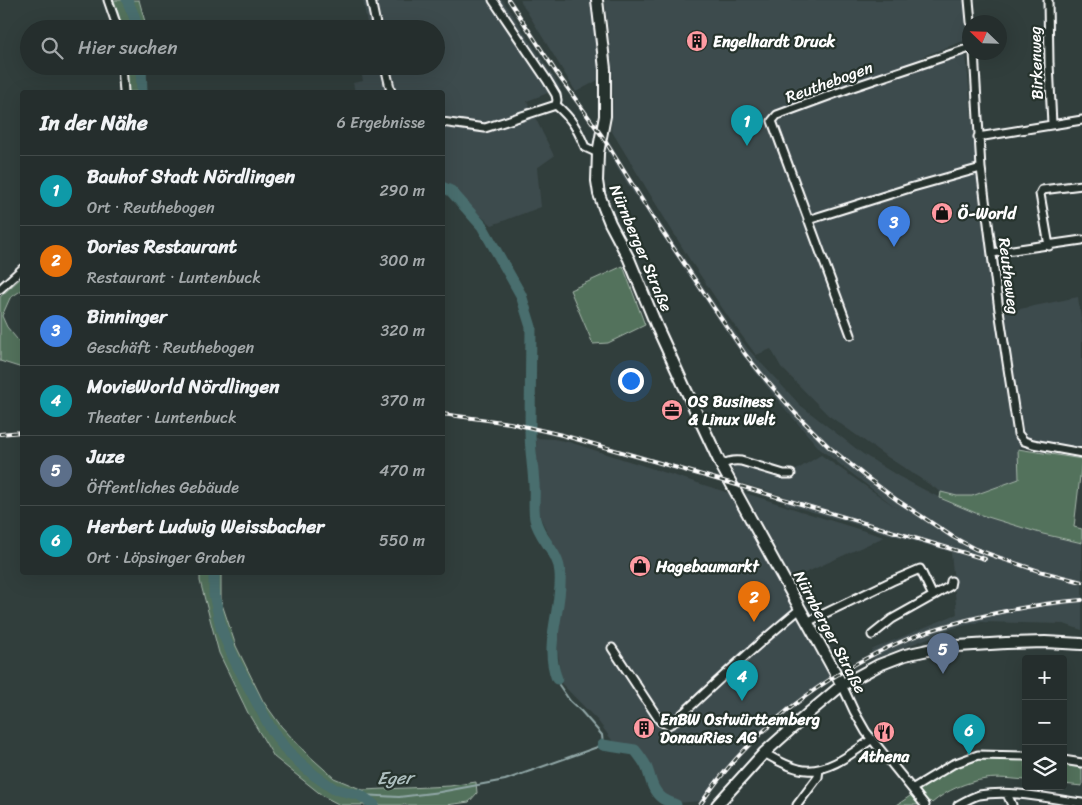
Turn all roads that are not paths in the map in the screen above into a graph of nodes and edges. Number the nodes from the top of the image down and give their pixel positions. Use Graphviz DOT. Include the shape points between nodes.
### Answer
graph roads {
  1 [pos="108,0"];
  2 [pos="371,0"];
  3 [pos="493,0"];
  4 [pos="597,0"];
  5 [pos="969,0"];
  6 [pos="1048,0"];
  7 [pos="970,15"];
  8 [pos="115,20"];
  9 [pos="375,20"];
  10 [pos="962,51"];
  11 [pos="974,60"];
  12 [pos="123,75"];
  13 [pos="388,75"];
  14 [pos="124,90"];
  15 [pos="391,90"];
  16 [pos="556,106"];
  17 [pos="1082,120"];
  18 [pos="445,122"];
  19 [pos="1052,124"];
  20 [pos="978,136"];
  21 [pos="598,154"];
  22 [pos="981,168"];
  23 [pos="1082,185"];
  24 [pos="808,220"];
  25 [pos="1082,240"];
  26 [pos="1048,246"];
  27 [pos="992,253"];
  28 [pos="20,271"];
  29 [pos="0,289"];
  30 [pos="852,335"];
  31 [pos="1082,453"];
  32 [pos="721,465"];
  33 [pos="791,474"];
  34 [pos="951,580"];
  35 [pos="933,596"];
  36 [pos="800,609"];
  37 [pos="808,622"];
  38 [pos="872,635"];
  39 [pos="1082,644"];
  40 [pos="612,648"];
  41 [pos="842,685"];
  42 [pos="872,739"];
  43 [pos="764,753"];
  44 [pos="1022,756"];
  45 [pos="1067,761"];
  46 [pos="1082,764"];
  47 [pos="819,769"];
  48 [pos="912,789"];
  49 [pos="1007,794"];
  50 [pos="1038,796"];
  51 [pos="1082,803"];
  52 [pos="717,805"];
  53 [pos="797,805"];
  54 [pos="926,805"];
  55 [pos="958,805"];
  56 [pos="1012,805"];
  57 [pos="1040,805"];
  1 -- 8 [label="street"];
  2 -- 9 [label="street"];
  3 -- 16 [label="street" via="556,95"];
  4 -- 21 [label="main road, Nürnberger Straße" via="606,92"];
  5 -- 7 [label="street"];
  6 -- 19 [label="street, Birkenweg"];
  10 -- 24 [label="street, Reuthebogen" via="777,115 772,121"];
  11 -- 20 [label="street, Reutheweg"];
  12 -- 14 [label="street"];
  13 -- 15 [label="street"];
  16 -- 18 [label="street" via="485,128"];
  16 -- 21 [label="street" via="568,115 585,147"];
  17 -- 19 [label="street"];
  19 -- 20 [label="street"];
  20 -- 22 [label="street, Reutheweg"];
  21 -- 32 [label="main road, Nürnberger Straße" via="597,181 604,208"];
  22 -- 24 [label="street"];
  22 -- 27 [label="street, Reutheweg"];
  23 -- 26 [label="street" via="1042,190"];
  24 -- 30 [label="street, Reuthebogen"];
  25 -- 26 [label="street"];
  26 -- 27 [label="street"];
  27 -- 31 [label="street, Reutheweg" via="1018,434 1033,444"];
  28 -- 29 [label="street"];
  32 -- 33 [label="street" via="735,460"];
  32 -- 36 [label="main road, Nürnberger Straße"];
  34 -- 35 [label="street" via="950,586"];
  35 -- 37 [label="street" via="920,569"];
  35 -- 38 [label="street" via="892,619"];
  36 -- 37 [label="main road, Nürnberger Straße"];
  36 -- 40 [label="street" via="668,725 660,721"];
  37 -- 41 [label="main road, Nürnberger Straße"];
  39 -- 41 [label="main road" via="1006,642 942,647 905,655"];
  41 -- 42 [label="street, Nürnberger Straße"];
  41 -- 43 [label="main road"];
  42 -- 47 [label="street" via="832,765"];
  42 -- 48 [label="street, Nürnberger Straße"];
  43 -- 47 [label="street" via="798,769"];
  43 -- 52 [label="main road"];
  44 -- 48 [label="street" via="978,755 953,764"];
  45 -- 46 [label="street"];
  47 -- 53 [label="street" via="818,777"];
  48 -- 54 [label="street, Nürnberger Straße"];
  49 -- 50 [label="street"];
  49 -- 55 [label="street" via="977,795"];
  49 -- 56 [label="street"];
  50 -- 51 [label="street"];
  50 -- 57 [label="street"];
}
